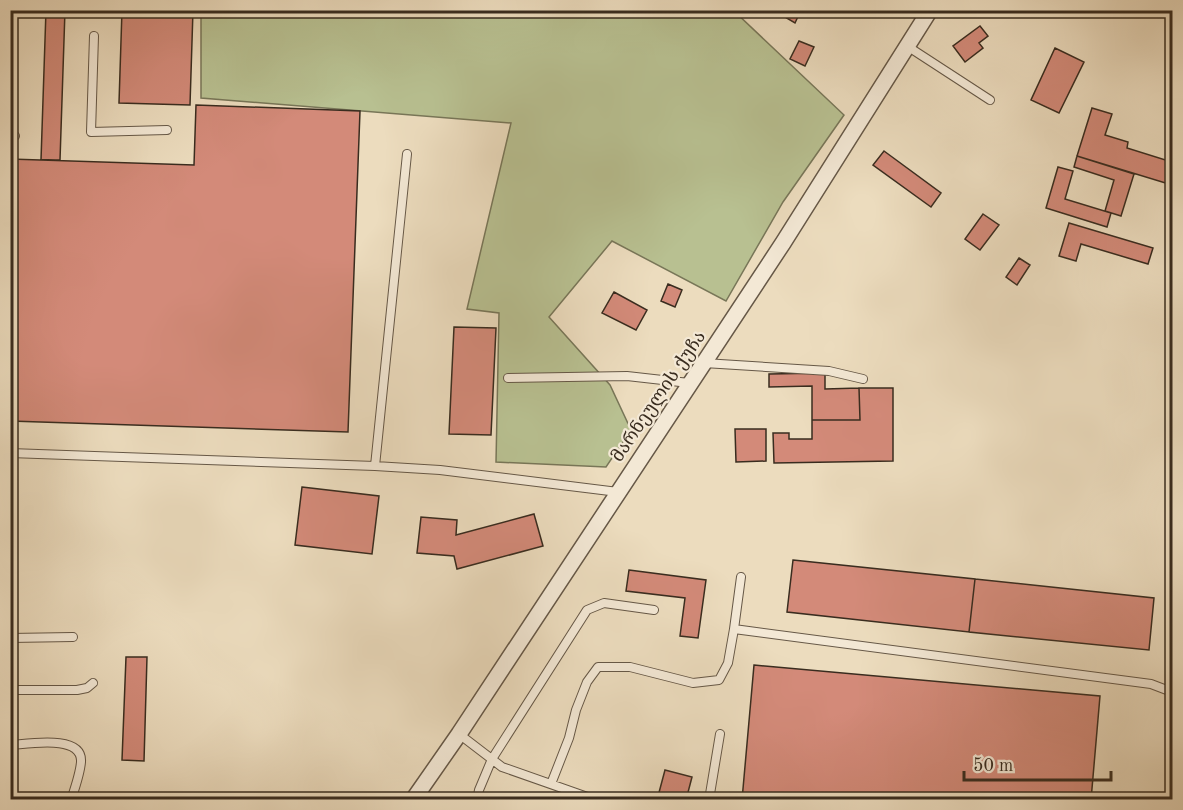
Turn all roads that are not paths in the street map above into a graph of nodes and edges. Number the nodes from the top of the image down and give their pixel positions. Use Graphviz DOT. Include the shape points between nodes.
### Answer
graph roads {
  1 [pos="930,10"];
  2 [pos="94,36"];
  3 [pos="908,46"];
  4 [pos="990,100"];
  5 [pos="167,130"];
  6 [pos="407,154"];
  7 [pos="703,363"];
  8 [pos="508,378"];
  9 [pos="863,379"];
  10 [pos="689,383"];
  11 [pos="10,453"];
  12 [pos="375,466"];
  13 [pos="618,492"];
  14 [pos="741,577"];
  15 [pos="654,610"];
  16 [pos="734,628"];
  17 [pos="73,636"];
  18 [pos="10,638"];
  19 [pos="93,683"];
  20 [pos="10,690"];
  21 [pos="1173,692"];
  22 [pos="459,734"];
  23 [pos="720,734"];
  24 [pos="10,745"];
  25 [pos="492,759"];
  26 [pos="551,784"];
  27 [pos="72,800"];
  28 [pos="414,800"];
  29 [pos="477,800"];
  30 [pos="596,800"];
  31 [pos="709,800"];
  1 -- 3 [label="street, მარნეულის ქუჩა"];
  2 -- 5 [label="lane" via="91,132"];
  3 -- 4 [label="lane"];
  3 -- 7 [label="street, მარნეულის ქუჩა"];
  6 -- 12 [label="lane"];
  7 -- 9 [label="lane" via="829,371"];
  7 -- 10 [label="street, მარნეულის ქუჩა"];
  8 -- 10 [label="lane" via="627,376"];
  10 -- 13 [label="street, მარნეულის ქუჩა"];
  11 -- 12 [label="lane"];
  12 -- 13 [label="lane"];
  13 -- 22 [label="street, მარნეულის ქუჩა"];
  14 -- 16 [label="lane"];
  15 -- 25 [label="lane" via="604,603 587,610"];
  16 -- 21 [label="lane" via="1151,684"];
  16 -- 26 [label="lane" via="728,663 719,680 693,683 630,667 598,667 587,682"];
  17 -- 18 [label="lane"];
  19 -- 20 [label="lane" via="77,690"];
  22 -- 25 [label="lane"];
  22 -- 28 [label="street, მარნეულის ქუჩა"];
  23 -- 31 [label="lane"];
  24 -- 27 [label="lane" via="61,743 80,752"];
  25 -- 26 [label="lane" via="502,767"];
  25 -- 29 [label="lane"];
  26 -- 30 [label="lane"];
}
